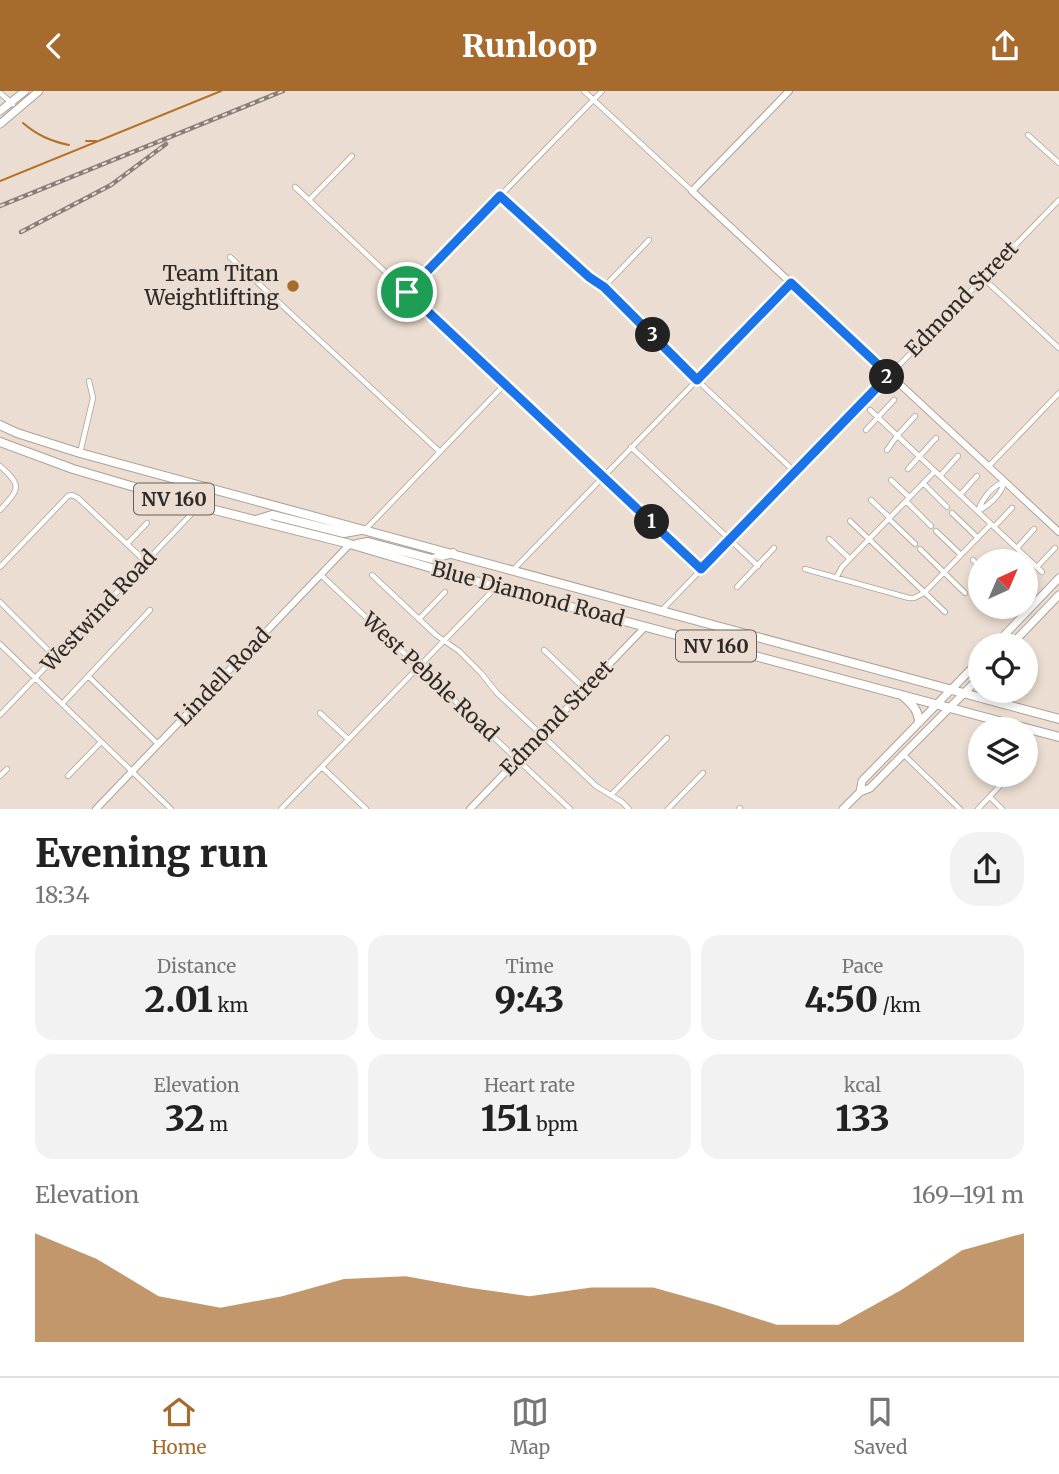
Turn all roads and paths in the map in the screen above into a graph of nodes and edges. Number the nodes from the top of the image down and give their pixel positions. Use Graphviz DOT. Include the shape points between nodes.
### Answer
graph roads {
  1 [pos="25,91"];
  2 [pos="39,91"];
  3 [pos="584,91"];
  4 [pos="602,91"];
  5 [pos="789,91"];
  6 [pos="0,93"];
  7 [pos="594,100"];
  8 [pos="11,102"];
  9 [pos="18,108"];
  10 [pos="0,111"];
  11 [pos="0,124"];
  12 [pos="1028,135"];
  13 [pos="352,156"];
  14 [pos="1059,163"];
  15 [pos="295,187"];
  16 [pos="692,191"];
  17 [pos="500,196"];
  18 [pos="309,200"];
  19 [pos="1059,200"];
  20 [pos="649,240"];
  21 [pos="230,257"];
  22 [pos="983,278"];
  23 [pos="791,283"];
  24 [pos="604,287"];
  25 [pos="407,292"];
  26 [pos="1059,348"];
  27 [pos="889,375"];
  28 [pos="697,380"];
  29 [pos="89,381"];
  30 [pos="505,384"];
  31 [pos="1059,393"];
  32 [pos="894,400"];
  33 [pos="870,410"];
  34 [pos="915,416"];
  35 [pos="878,418"];
  36 [pos="0,425"];
  37 [pos="866,430"];
  38 [pos="897,436"];
  39 [pos="936,437"];
  40 [pos="0,442"];
  41 [pos="631,447"];
  42 [pos="887,450"];
  43 [pos="440,452"];
  44 [pos="80,453"];
  45 [pos="919,456"];
  46 [pos="958,456"];
  47 [pos="0,466"];
  48 [pos="988,467"];
  49 [pos="908,469"];
  50 [pos="935,471"];
  51 [pos="795,472"];
  52 [pos="940,476"];
  53 [pos="977,476"];
  54 [pos="604,477"];
  55 [pos="891,480"];
  56 [pos="1004,482"];
  57 [pos="923,483"];
  58 [pos="960,495"];
  59 [pos="908,499"];
  60 [pos="871,500"];
  61 [pos="199,506"];
  62 [pos="947,507"];
  63 [pos="1012,508"];
  64 [pos="0,510"];
  65 [pos="978,512"];
  66 [pos="952,513"];
  67 [pos="890,518"];
  68 [pos="256,520"];
  69 [pos="850,521"];
  70 [pos="147,523"];
  71 [pos="931,526"];
  72 [pos="993,526"];
  73 [pos="1034,529"];
  74 [pos="365,530"];
  75 [pos="936,531"];
  76 [pos="1059,532"];
  77 [pos="978,538"];
  78 [pos="730,539"];
  79 [pos="829,539"];
  80 [pos="869,540"];
  81 [pos="127,544"];
  82 [pos="350,544"];
  83 [pos="915,544"];
  84 [pos="774,548"];
  85 [pos="1055,548"];
  86 [pos="920,549"];
  87 [pos="1018,549"];
  88 [pos="1020,549"];
  89 [pos="453,553"];
  90 [pos="961,555"];
  91 [pos="850,559"];
  92 [pos="145,561"];
  93 [pos="758,566"];
  94 [pos="1038,566"];
  95 [pos="0,567"];
  96 [pos="1038,568"];
  97 [pos="701,569"];
  98 [pos="804,569"];
  99 [pos="513,570"];
  100 [pos="944,572"];
  101 [pos="1042,572"];
  102 [pos="321,575"];
  103 [pos="372,575"];
  104 [pos="835,578"];
  105 [pos="1059,578"];
  106 [pos="496,587"];
  107 [pos="737,587"];
  108 [pos="445,591"];
  109 [pos="924,593"];
  110 [pos="965,593"];
  111 [pos="1059,595"];
  112 [pos="0,602"];
  113 [pos="662,610"];
  114 [pos="150,611"];
  115 [pos="944,612"];
  116 [pos="419,619"];
  117 [pos="645,627"];
  118 [pos="1006,633"];
  119 [pos="1022,633"];
  120 [pos="444,641"];
  121 [pos="0,643"];
  122 [pos="544,650"];
  123 [pos="55,657"];
  124 [pos="419,666"];
  125 [pos="968,672"];
  126 [pos="88,676"];
  127 [pos="36,678"];
  128 [pos="585,689"];
  129 [pos="951,689"];
  130 [pos="968,689"];
  131 [pos="964,693"];
  132 [pos="968,694"];
  133 [pos="902,696"];
  134 [pos="999,703"];
  135 [pos="62,704"];
  136 [pos="936,705"];
  137 [pos="949,708"];
  138 [pos="320,713"];
  139 [pos="0,715"];
  140 [pos="1059,719"];
  141 [pos="919,722"];
  142 [pos="541,734"];
  143 [pos="1059,737"];
  144 [pos="667,738"];
  145 [pos="348,739"];
  146 [pos="101,742"];
  147 [pos="158,744"];
  148 [pos="903,754"];
  149 [pos="517,759"];
  150 [pos="322,767"];
  151 [pos="7,769"];
  152 [pos="132,772"];
  153 [pos="703,773"];
  154 [pos="0,776"];
  155 [pos="68,776"];
  156 [pos="999,787"];
  157 [pos="860,792"];
  158 [pos="611,795"];
  159 [pos="990,797"];
  160 [pos="96,809"];
  161 [pos="171,809"];
  162 [pos="281,809"];
  163 [pos="366,809"];
  164 [pos="470,809"];
  165 [pos="570,809"];
  166 [pos="629,809"];
  167 [pos="668,809"];
  168 [pos="843,809"];
  169 [pos="960,809"];
  170 [pos="978,809"];
  171 [pos="1002,809"];
  1 -- 8 [label="main road"];
  2 -- 9 [label="main road"];
  3 -- 7 [label="street"];
  4 -- 7 [label="street"];
  5 -- 16 [label="street"];
  6 -- 8 [label="street"];
  7 -- 16 [label="street"];
  7 -- 17 [label="street"];
  8 -- 9 [label="street"];
  8 -- 10 [label="main road"];
  9 -- 11 [label="main road"];
  12 -- 14 [label="street"];
  13 -- 18 [label="street"];
  15 -- 18 [label="street"];
  16 -- 23 [label="street"];
  17 -- 24 [label="street"];
  17 -- 25 [label="street"];
  18 -- 25 [label="street"];
  19 -- 22 [label="street, Edmond Street"];
  20 -- 24 [label="street"];
  21 -- 43 [label="street"];
  22 -- 26 [label="street"];
  22 -- 27 [label="street, Edmond Street"];
  23 -- 27 [label="street"];
  23 -- 28 [label="street"];
  24 -- 28 [label="street"];
  25 -- 30 [label="street"];
  27 -- 48 [label="street"];
  27 -- 51 [label="street, Edmond Street"];
  28 -- 41 [label="street"];
  28 -- 51 [label="street"];
  29 -- 44 [label="street" via="93,398"];
  30 -- 43 [label="street"];
  30 -- 54 [label="street"];
  31 -- 48 [label="street"];
  32 -- 35 [label="street"];
  33 -- 35 [label="street"];
  34 -- 38 [label="street"];
  35 -- 37 [label="street"];
  35 -- 38 [label="street"];
  36 -- 44 [label="highway, Blue Diamond Road / NV 160"];
  38 -- 42 [label="street"];
  38 -- 45 [label="street"];
  39 -- 45 [label="street"];
  40 -- 61 [label="highway, Blue Diamond Road / NV 160" via="72,469"];
  41 -- 54 [label="street"];
  41 -- 78 [label="street"];
  43 -- 74 [label="street"];
  44 -- 74 [label="highway, Blue Diamond Road / NV 160"];
  45 -- 49 [label="street"];
  45 -- 50 [label="street"];
  46 -- 52 [label="street"];
  47 -- 64 [label="street" via="16,489"];
  48 -- 56 [label="street"];
  50 -- 52 [label="street"];
  50 -- 57 [label="street"];
  51 -- 78 [label="street, Edmond Street"];
  52 -- 58 [label="street"];
  53 -- 58 [label="street"];
  54 -- 97 [label="street"];
  54 -- 99 [label="street"];
  55 -- 59 [label="street"];
  56 -- 65 [label="street" via="996,485"];
  56 -- 76 [label="street"];
  57 -- 59 [label="street"];
  57 -- 62 [label="street"];
  58 -- 65 [label="street"];
  59 -- 67 [label="street"];
  59 -- 71 [label="street"];
  60 -- 67 [label="street"];
  61 -- 68 [label="highway, Blue Diamond Road / NV 160"];
  61 -- 92 [label="street, Westwind Road"];
  63 -- 72 [label="street"];
  65 -- 72 [label="street"];
  66 -- 77 [label="street"];
  67 -- 80 [label="street"];
  67 -- 83 [label="street"];
  68 -- 74 [label="highway" via="272,515 344,533"];
  68 -- 82 [label="highway, Blue Diamond Road / NV 160"];
  69 -- 80 [label="street"];
  70 -- 81 [label="street"];
  72 -- 77 [label="street"];
  72 -- 87 [label="street"];
  73 -- 88 [label="street"];
  74 -- 89 [label="highway, Blue Diamond Road / NV 160"];
  75 -- 90 [label="street"];
  77 -- 90 [label="street"];
  78 -- 93 [label="street"];
  78 -- 97 [label="street, Edmond Street"];
  79 -- 91 [label="street"];
  80 -- 91 [label="street"];
  80 -- 109 [label="street"];
  81 -- 92 [label="street"];
  81 -- 95 [label="street" via="72,495"];
  82 -- 89 [label="highway" via="368,542 432,559"];
  82 -- 102 [label="street, Lindell Road"];
  82 -- 106 [label="highway, Blue Diamond Road / NV 160"];
  84 -- 93 [label="street"];
  85 -- 94 [label="street"];
  86 -- 100 [label="street"];
  89 -- 99 [label="highway, Blue Diamond Road / NV 160"];
  90 -- 100 [label="street"];
  91 -- 104 [label="street"];
  92 -- 123 [label="street, Westwind Road"];
  93 -- 107 [label="street"];
  96 -- 101 [label="street"];
  97 -- 113 [label="street, Edmond Street"];
  98 -- 104 [label="street"];
  99 -- 113 [label="highway, Blue Diamond Road / NV 160"];
  100 -- 109 [label="street"];
  100 -- 110 [label="street"];
  102 -- 124 [label="street, West Pebble Road"];
  102 -- 147 [label="street, Lindell Road"];
  103 -- 116 [label="street"];
  104 -- 109 [label="street" via="909,598"];
  105 -- 118 [label="main road"];
  106 -- 117 [label="highway, Blue Diamond Road / NV 160"];
  106 -- 120 [label="street"];
  108 -- 116 [label="street"];
  109 -- 115 [label="street"];
  111 -- 119 [label="main road"];
  112 -- 123 [label="street"];
  113 -- 129 [label="highway, Blue Diamond Road / NV 160"];
  114 -- 126 [label="street"];
  116 -- 120 [label="street"];
  117 -- 128 [label="street, Edmond Street"];
  117 -- 133 [label="highway, Blue Diamond Road / NV 160"];
  120 -- 124 [label="street"];
  120 -- 142 [label="street"];
  121 -- 127 [label="street"];
  122 -- 128 [label="street"];
  123 -- 127 [label="street, Westwind Road"];
  124 -- 145 [label="street"];
  124 -- 149 [label="street, West Pebble Road"];
  125 -- 129 [label="main road"];
  126 -- 135 [label="street"];
  126 -- 147 [label="street"];
  127 -- 135 [label="street"];
  127 -- 139 [label="street, Westwind Road"];
  128 -- 142 [label="street, Edmond Street"];
  129 -- 131 [label="highway, Blue Diamond Road / NV 160"];
  129 -- 136 [label="main road"];
  130 -- 131 [label="main road"];
  131 -- 132 [label="highway, Blue Diamond Road / NV 160"];
  131 -- 137 [label="main road"];
  133 -- 136 [label="highway, Blue Diamond Road / NV 160"];
  133 -- 141 [label="highway" via="916,709"];
  134 -- 140 [label="highway, Blue Diamond Road / NV 160"];
  135 -- 146 [label="street"];
  136 -- 137 [label="highway, Blue Diamond Road / NV 160"];
  136 -- 141 [label="main road"];
  137 -- 143 [label="highway, Blue Diamond Road / NV 160"];
  137 -- 148 [label="main road"];
  138 -- 145 [label="street"];
  141 -- 157 [label="main road" via="862,781"];
  142 -- 149 [label="street, Edmond Street"];
  142 -- 158 [label="street"];
  144 -- 158 [label="street"];
  145 -- 150 [label="street"];
  146 -- 152 [label="street"];
  146 -- 155 [label="street"];
  147 -- 152 [label="street, Lindell Road"];
  148 -- 157 [label="main road" via="870,788"];
  148 -- 169 [label="street"];
  149 -- 164 [label="street, Edmond Street"];
  149 -- 165 [label="street, West Pebble Road"];
  150 -- 162 [label="street"];
  150 -- 163 [label="street"];
  151 -- 154 [label="street"];
  152 -- 160 [label="street, Lindell Road"];
  152 -- 161 [label="street"];
  153 -- 167 [label="street"];
  156 -- 159 [label="street"];
  157 -- 168 [label="main road"];
  158 -- 166 [label="street"];
  159 -- 170 [label="street"];
  159 -- 171 [label="street"];
}
